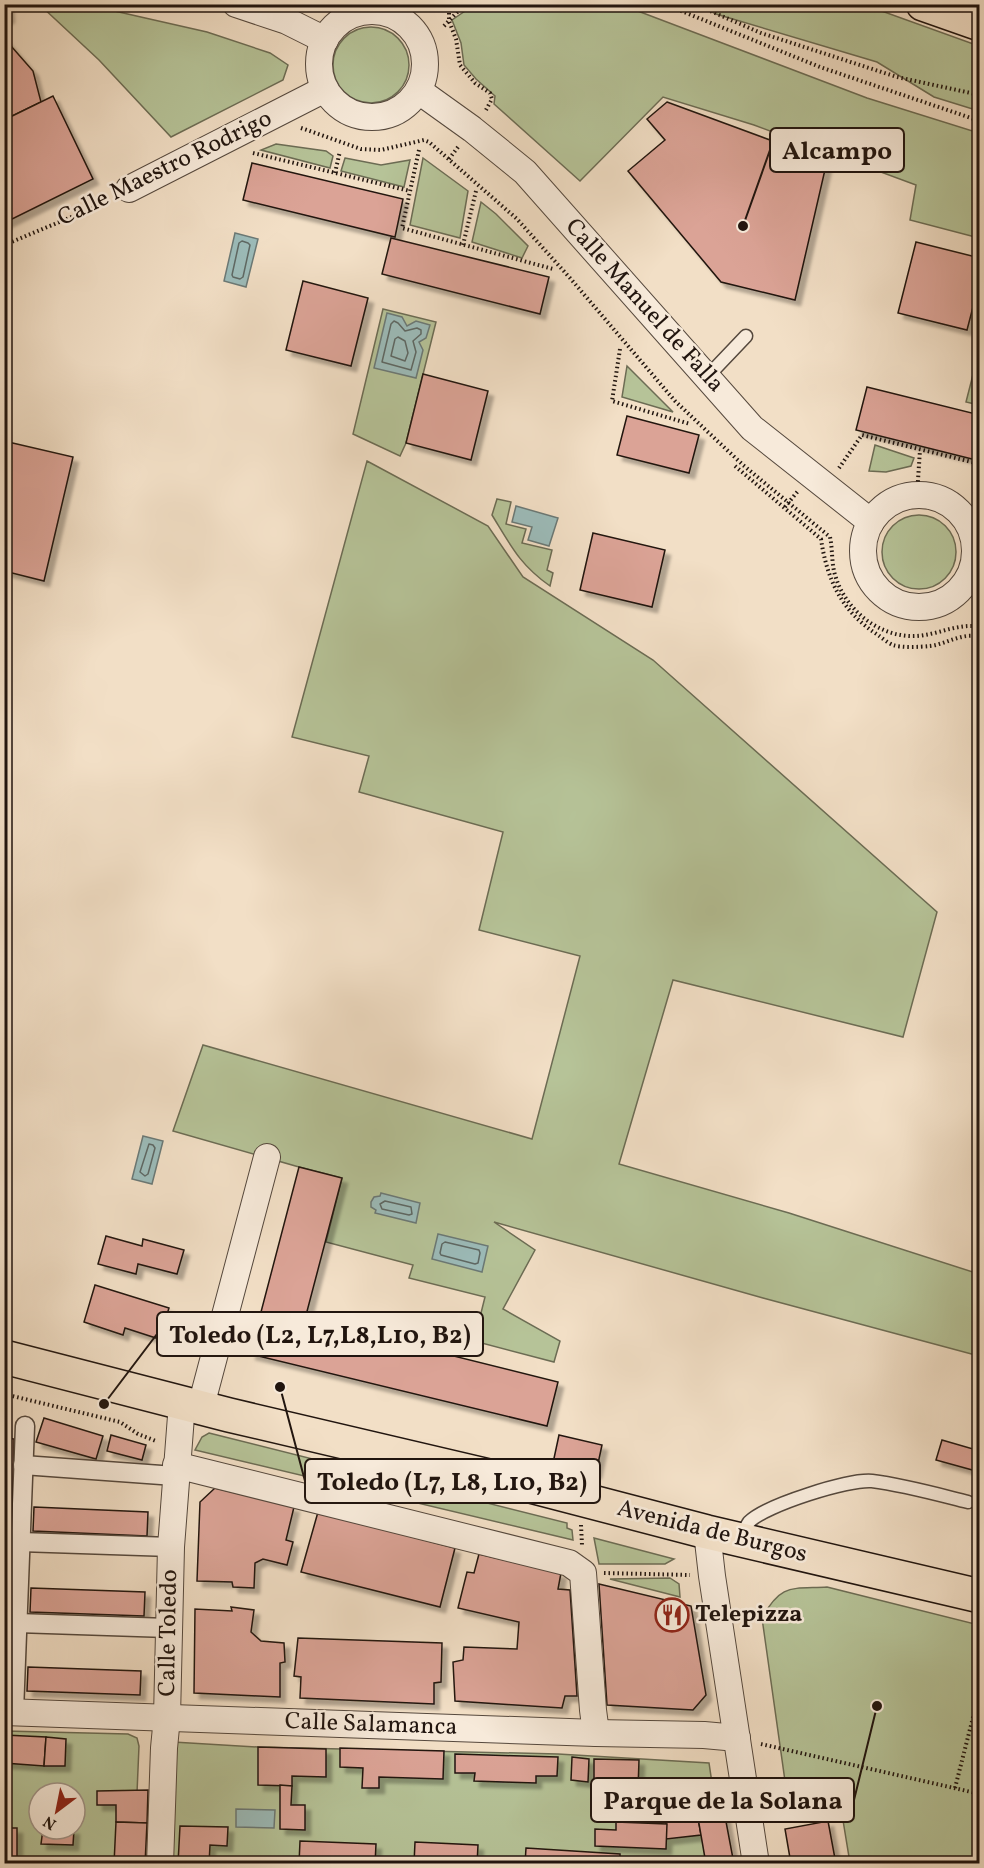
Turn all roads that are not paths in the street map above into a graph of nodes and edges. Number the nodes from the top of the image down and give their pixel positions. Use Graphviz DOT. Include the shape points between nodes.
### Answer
graph roads {
  1 [pos="236,4"];
  2 [pos="923,4"];
  3 [pos="980,24"];
  4 [pos="325,40"];
  5 [pos="325,90"];
  6 [pos="419,91"];
  7 [pos="129,189"];
  8 [pos="746,336"];
  9 [pos="707,377"];
  10 [pos="871,522"];
  11 [pos="975,576"];
  12 [pos="267,1157"];
  13 [pos="4,1357"];
  14 [pos="191,1405"];
  15 [pos="25,1426"];
  16 [pos="176,1463"];
  17 [pos="23,1465"];
  18 [pos="968,1502"];
  19 [pos="707,1532"];
  20 [pos="740,1540"];
  21 [pos="20,1542"];
  22 [pos="171,1547"];
  23 [pos="975,1593"];
  24 [pos="11,1595"];
  25 [pos="17,1623"];
  26 [pos="168,1628"];
  27 [pos="9,1712"];
  28 [pos="168,1717"];
  29 [pos="596,1733"];
  30 [pos="737,1738"];
  31 [pos="160,1863"];
  32 [pos="756,1863"];
  1 -- 4 [label="street" via="287,21"];
  2 -- 3 [label="main road"];
  4 -- 5 [label="street" via="319,64"];
  4 -- 6 [label="street" via="349,16 365,11 398,17 421,42 425,58"];
  5 -- 6 [label="street" via="335,102 364,117 396,112"];
  5 -- 7 [label="street, Calle Maestro Rodrigo"];
  6 -- 9 [label="street, Calle Manuel de Falla" via="525,172"];
  8 -- 9 [label="lane"];
  9 -- 10 [label="street, Calle Manuel de Falla" via="752,428"];
  10 -- 11 [label="street" via="896,500 917,495 945,501 969,525 975,541"];
  10 -- 11 [label="street" via="864,539 868,575 878,590 893,601 910,607 929,607 946,601"];
  12 -- 14 [label="street, Calle Toledo"];
  13 -- 14 [label="main road, Avenida de Burgos"];
  14 -- 16 [label="street, Calle Toledo"];
  14 -- 19 [label="main road, Avenida de Burgos"];
  15 -- 17 [label="street"];
  16 -- 17 [label="street"];
  16 -- 22 [label="street, Calle Toledo"];
  16 -- 29 [label="street" via="569,1563 583,1573"];
  17 -- 21 [label="street"];
  18 -- 20 [label="lane" via="869,1481 840,1485 768,1511 749,1522"];
  19 -- 20 [label="main road, Avenida de Burgos"];
  19 -- 30 [label="street"];
  20 -- 23 [label="main road, Avenida de Burgos"];
  21 -- 22 [label="street"];
  21 -- 24 [label="street"];
  22 -- 26 [label="street, Calle Toledo"];
  24 -- 25 [label="street"];
  25 -- 26 [label="street"];
  25 -- 27 [label="street"];
  26 -- 28 [label="street, Calle Toledo"];
  27 -- 28 [label="street, Calle Salamanca"];
  28 -- 29 [label="street, Calle Salamanca"];
  28 -- 31 [label="street, Calle Toledo"];
  29 -- 30 [label="street, Calle Salamanca"];
  30 -- 32 [label="street"];
}
